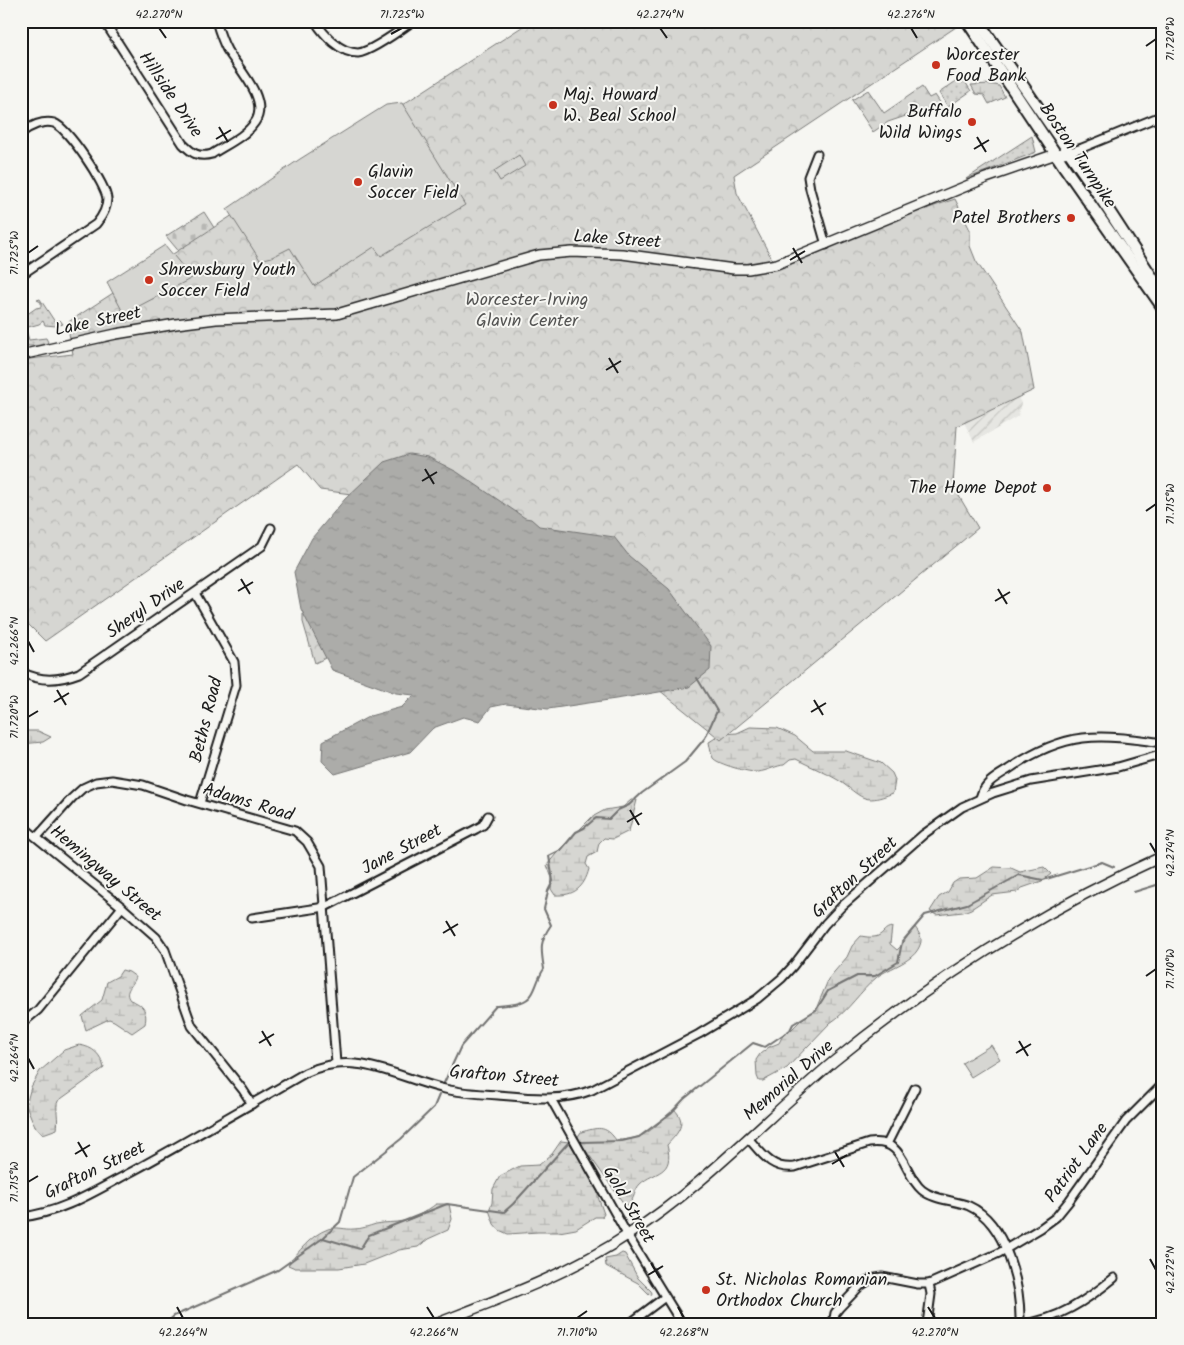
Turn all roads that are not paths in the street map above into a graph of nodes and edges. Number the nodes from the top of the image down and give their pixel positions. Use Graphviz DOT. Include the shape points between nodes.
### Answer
graph roads {
  1 [pos="104,21"];
  2 [pos="216,21"];
  3 [pos="315,21"];
  4 [pos="413,21"];
  5 [pos="967,21"];
  6 [pos="978,21"];
  7 [pos="1163,115"];
  8 [pos="21,133"];
  9 [pos="1069,152"];
  10 [pos="817,154"];
  11 [pos="1056,154"];
  12 [pos="826,245"];
  13 [pos="21,275"];
  14 [pos="1163,294"];
  15 [pos="1163,308"];
  16 [pos="21,355"];
  17 [pos="272,528"];
  18 [pos="195,593"];
  19 [pos="21,672"];
  20 [pos="1163,743"];
  21 [pos="1163,754"];
  22 [pos="980,798"];
  23 [pos="200,803"];
  24 [pos="488,816"];
  25 [pos="21,825"];
  26 [pos="37,837"];
  27 [pos="1163,856"];
  28 [pos="122,907"];
  29 [pos="325,907"];
  30 [pos="252,918"];
  31 [pos="21,1024"];
  32 [pos="336,1063"];
  33 [pos="1163,1084"];
  34 [pos="915,1088"];
  35 [pos="551,1099"];
  36 [pos="252,1104"];
  37 [pos="748,1138"];
  38 [pos="887,1144"];
  39 [pos="21,1217"];
  40 [pos="628,1236"];
  41 [pos="1006,1249"];
  42 [pos="1114,1278"];
  43 [pos="929,1284"];
  44 [pos="666,1297"];
  45 [pos="435,1324"];
  46 [pos="629,1324"];
  47 [pos="682,1324"];
  48 [pos="833,1324"];
  49 [pos="927,1324"];
  50 [pos="1021,1324"];
  1 -- 2 [label="street, Hillside Drive" via="183,144 197,156 212,154 252,126 259,111 255,93 226,49"];
  3 -- 4 [label="street" via="342,49 359,53"];
  5 -- 11 [label="highway, Boston Turnpike"];
  6 -- 9 [label="highway, Boston Turnpike"];
  7 -- 9 [label="street, Lake Street"];
  8 -- 13 [label="street" via="42,123 62,128 98,178 107,200 105,211 96,224"];
  9 -- 11 [label="main road, Lake Street"];
  9 -- 14 [label="highway, Boston Turnpike"];
  10 -- 12 [label="street" via="808,177"];
  11 -- 12 [label="main road, Lake Street" via="986,178"];
  11 -- 15 [label="highway, Boston Turnpike"];
  12 -- 16 [label="main road, Lake Street" via="779,264 748,269 622,254 572,252 539,255 337,314 216,319 176,324"];
  17 -- 18 [label="street, Sheryl Drive" via="262,546"];
  18 -- 19 [label="street, Sheryl Drive" via="79,673 43,680"];
  18 -- 23 [label="street, Beths Road" via="234,662 236,684"];
  20 -- 22 [label="street, Grafton Street" via="1104,736 1066,741 1031,754 986,785"];
  21 -- 22 [label="street, Grafton Street" via="1118,767 1031,781"];
  22 -- 35 [label="street, Grafton Street" via="934,826 873,878 831,918 782,978 757,999 607,1083 584,1094"];
  23 -- 26 [label="street, Adams Road" via="122,780 96,782 72,798"];
  23 -- 29 [label="street, Adams Road" via="295,831 307,842 321,866"];
  24 -- 29 [label="street, Jane Street" via="482,825"];
  25 -- 26 [label="street, Hemingway Street"];
  26 -- 28 [label="street, Hemingway Street"];
  27 -- 37 [label="main road, Memorial Drive" via="1069,902 952,974 834,1062"];
  28 -- 31 [label="street" via="38,1010"];
  28 -- 36 [label="street, Hemingway Street" via="161,943 192,1026"];
  29 -- 30 [label="street, Jane Street"];
  29 -- 32 [label="street, Adams Road"];
  32 -- 35 [label="street, Grafton Street" via="358,1064 461,1092"];
  32 -- 36 [label="street, Grafton Street" via="305,1073"];
  33 -- 41 [label="street, Patriot Lane" via="1126,1122 1056,1217"];
  34 -- 38 [label="street"];
  35 -- 40 [label="street, Gold Street"];
  36 -- 39 [label="street, Grafton Street" via="70,1204"];
  37 -- 38 [label="street" via="771,1163 789,1168 869,1143"];
  37 -- 40 [label="main road, Memorial Drive" via="680,1197"];
  38 -- 41 [label="street" via="900,1155 923,1190 975,1210 991,1225"];
  40 -- 44 [label="street, Gold Street"];
  40 -- 45 [label="main road, Memorial Drive" via="548,1279"];
  41 -- 43 [label="street, Patriot Lane"];
  41 -- 50 [label="street" via="1014,1275"];
  42 -- 50 [label="street" via="1072,1308"];
  43 -- 48 [label="street" via="882,1277 868,1280 835,1313"];
  43 -- 49 [label="street"];
  44 -- 46 [label="street"];
  44 -- 47 [label="street, Gold Street"];
}
